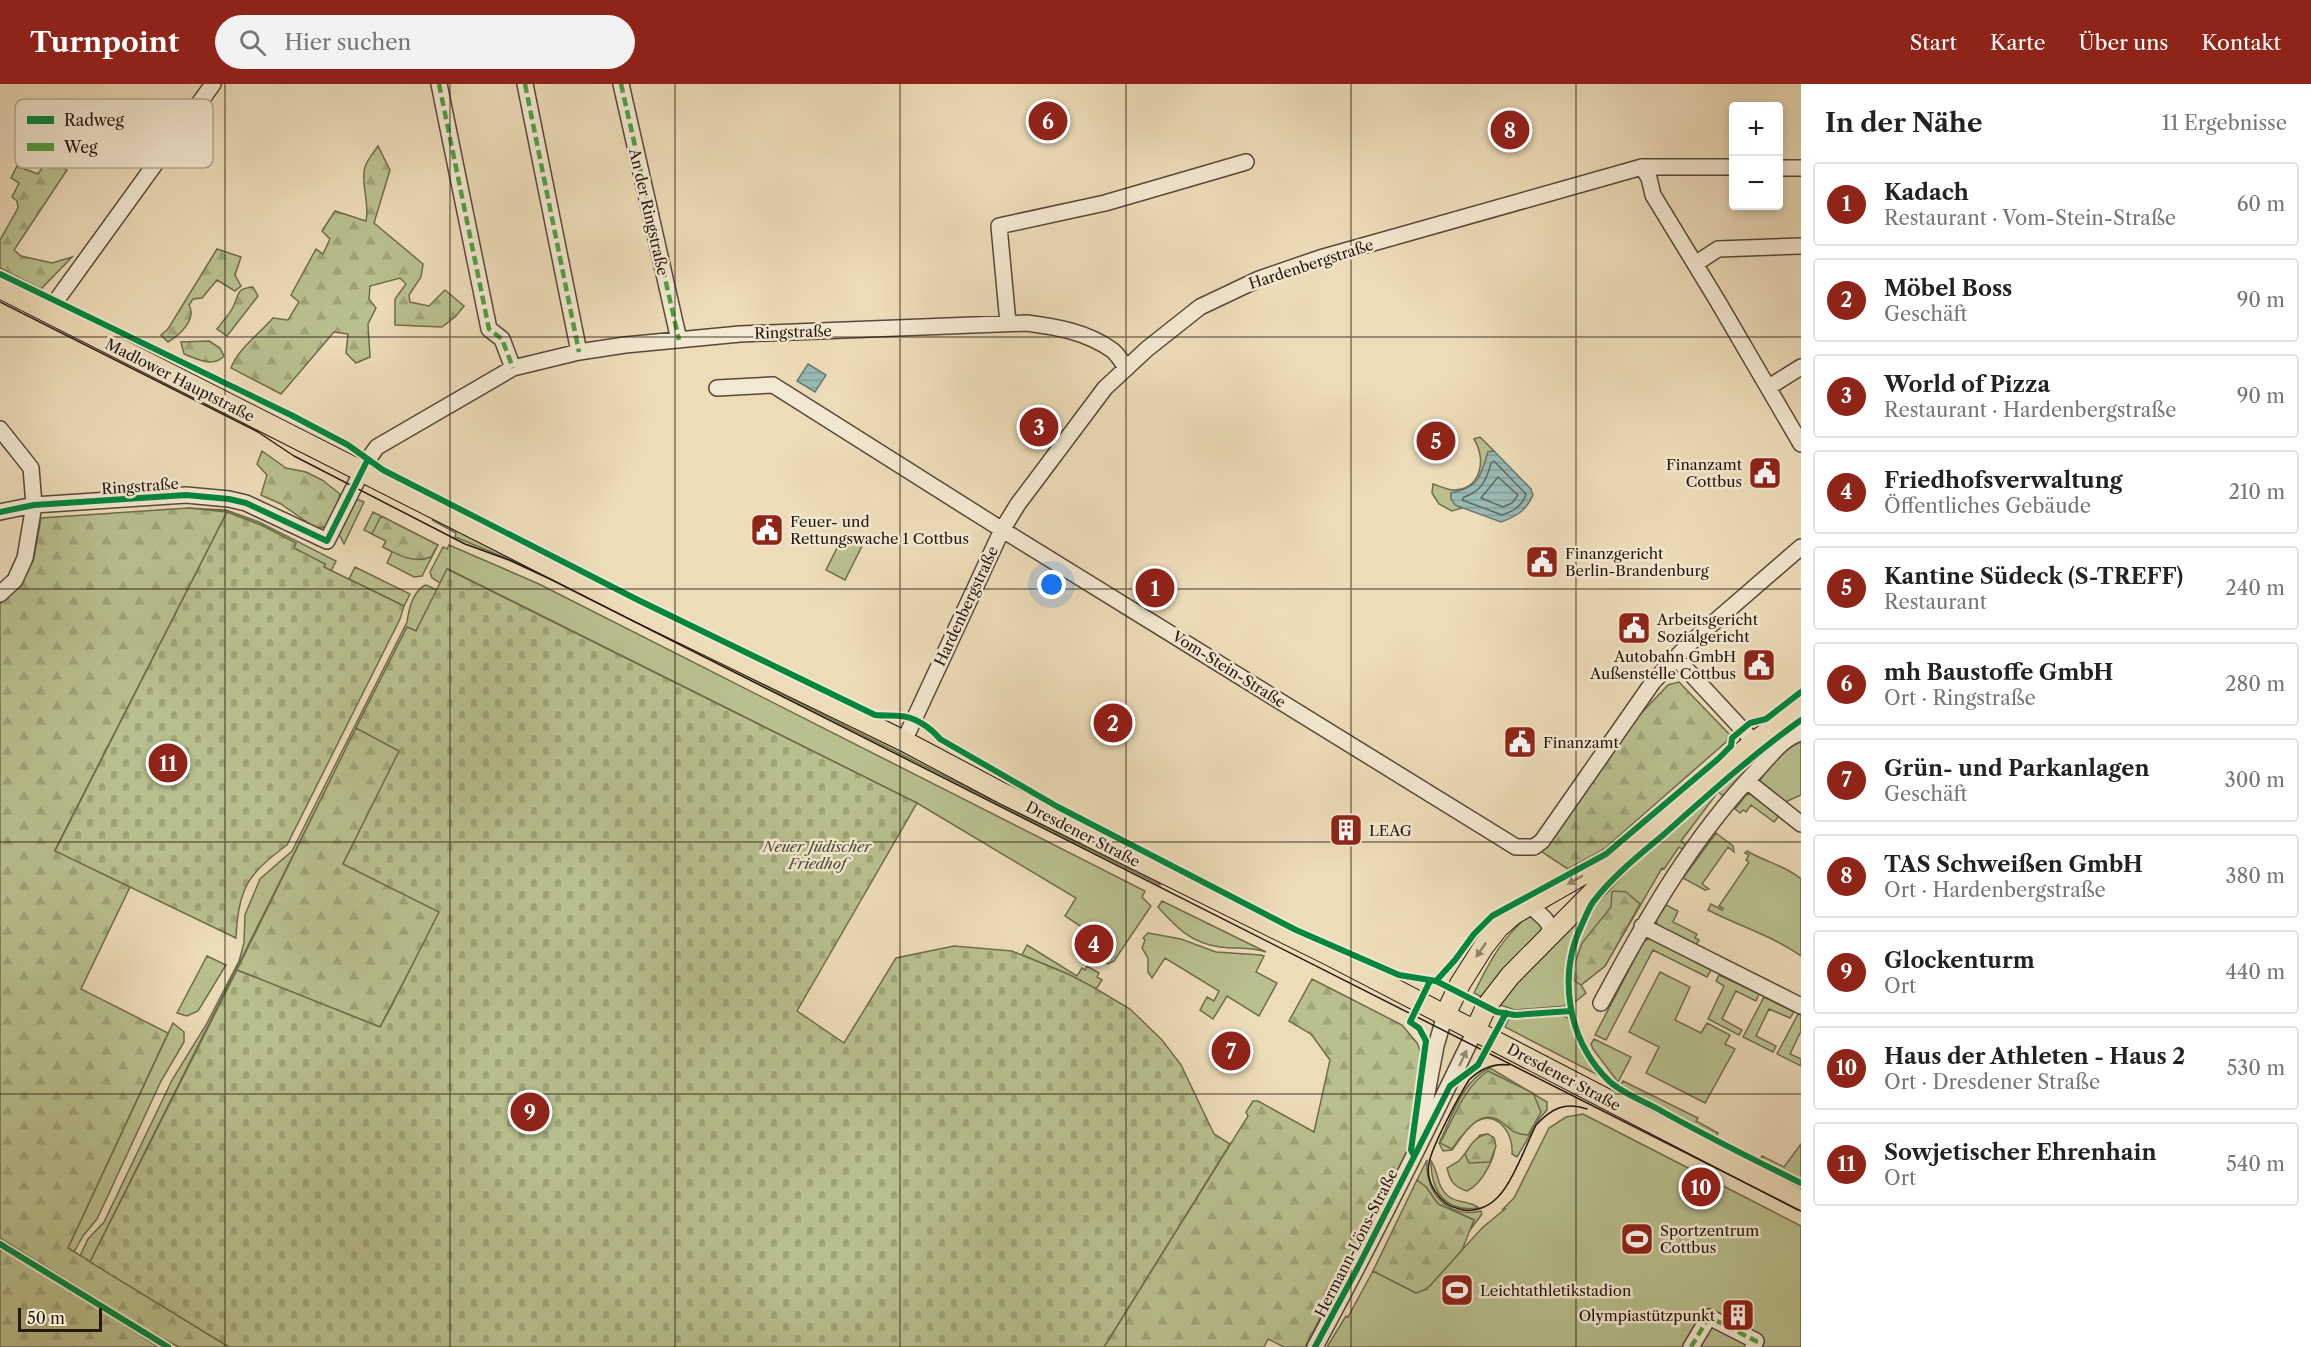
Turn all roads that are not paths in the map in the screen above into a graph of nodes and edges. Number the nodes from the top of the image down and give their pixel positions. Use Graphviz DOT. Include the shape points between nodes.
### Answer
graph roads {
  1 [pos="213,84"];
  2 [pos="439,84"];
  3 [pos="525,84"];
  4 [pos="621,84"];
  5 [pos="202,99"];
  6 [pos="1246,162"];
  7 [pos="1642,167"];
  8 [pos="1729,167"];
  9 [pos="152,168"];
  10 [pos="1783,168"];
  11 [pos="1801,168"];
  12 [pos="1801,246"];
  13 [pos="1695,264"];
  14 [pos="0,288"];
  15 [pos="45,312"];
  16 [pos="1008,323"];
  17 [pos="679,340"];
  18 [pos="579,352"];
  19 [pos="1130,364"];
  20 [pos="1801,367"];
  21 [pos="513,368"];
  22 [pos="1769,387"];
  23 [pos="717,388"];
  24 [pos="0,429"];
  25 [pos="1801,444"];
  26 [pos="362,471"];
  27 [pos="34,505"];
  28 [pos="0,512"];
  29 [pos="1002,530"];
  30 [pos="1801,547"];
  31 [pos="0,594"];
  32 [pos="1676,658"];
  33 [pos="1801,708"];
  34 [pos="1801,733"];
  35 [pos="904,741"];
  36 [pos="1754,742"];
  37 [pos="1746,781"];
  38 [pos="1801,824"];
  39 [pos="1642,838"];
  40 [pos="1530,905"];
  41 [pos="1642,926"];
  42 [pos="1548,937"];
  43 [pos="1601,1004"];
  44 [pos="1801,1006"];
  45 [pos="1445,1015"];
  46 [pos="1476,1031"];
  47 [pos="1414,1157"];
  48 [pos="1801,1200"];
  49 [pos="1315,1347"];
  50 [pos="1691,1347"];
  51 [pos="1753,1347"];
  1 -- 5 [label="street"];
  2 -- 21 [label="street" via="489,329 502,339"];
  3 -- 18 [label="street"];
  4 -- 17 [label="street, An der Ringstraße"];
  6 -- 16 [label="street" via="1105,203 999,226"];
  7 -- 8 [label="street, Hardenbergstraße"];
  7 -- 13 [label="street" via="1653,195"];
  7 -- 19 [label="street, Hardenbergstraße" via="1320,258 1259,279 1200,307"];
  9 -- 15 [label="street"];
  10 -- 11 [label="street"];
  12 -- 13 [label="street" via="1718,249"];
  13 -- 22 [label="street"];
  14 -- 15 [label="main road, Madlower Hauptstraße"];
  15 -- 26 [label="main road, Madlower Hauptstraße"];
  16 -- 17 [label="street, Ringstraße"];
  16 -- 19 [label="street, Ringstraße" via="1071,331 1102,344 1116,353 1120,362"];
  17 -- 18 [label="street, Ringstraße"];
  18 -- 21 [label="street, Ringstraße"];
  19 -- 29 [label="street, Hardenbergstraße" via="1105,388"];
  20 -- 22 [label="street"];
  21 -- 26 [label="street, Ringstraße" via="377,447"];
  22 -- 25 [label="street"];
  23 -- 29 [label="street, Vom-Stein-Straße" via="773,385"];
  24 -- 27 [label="street" via="31,468"];
  26 -- 27 [label="street, Ringstraße" via="327,541 263,509 229,499 186,495"];
  26 -- 35 [label="main road, Dresdener Straße"];
  27 -- 28 [label="street, Ringstraße"];
  27 -- 31 [label="street" via="25,558 15,580"];
  29 -- 32 [label="street, Vom-Stein-Straße" via="1516,847 1534,847 1542,841 1653,682"];
  29 -- 35 [label="street, Hardenbergstraße"];
  30 -- 32 [label="street, Vom-Stein-Straße"];
  32 -- 36 [label="street"];
  33 -- 36 [label="main road, Hermann-Löns-Straße"];
  34 -- 37 [label="street" via="1781,744"];
  35 -- 45 [label="main road, Dresdener Straße"];
  36 -- 39 [label="main road, Hermann-Löns-Straße"];
  37 -- 38 [label="street"];
  37 -- 41 [label="street" via="1698,841"];
  39 -- 40 [label="main road, Hermann-Löns-Straße, one-way"];
  39 -- 42 [label="main road, Hermann-Löns-Straße"];
  40 -- 42 [label="street" via="1550,926"];
  40 -- 45 [label="main road, Hermann-Löns-Straße, one-way" via="1498,928 1484,946"];
  41 -- 43 [label="street"];
  41 -- 44 [label="street"];
  42 -- 46 [label="main road, Hermann-Löns-Straße" via="1486,1007"];
  45 -- 46 [label="main road, Dresdener Straße"];
  45 -- 47 [label="street, Hermann-Löns-Straße"];
  47 -- 46 [label="street, Hermann-Löns-Straße, one-way"];
  46 -- 48 [label="main road, Dresdener Straße"];
  47 -- 49 [label="street, Hermann-Löns-Straße"];
  50 -- 51 [label="street" via="1709,1317 1756,1341"];
}
